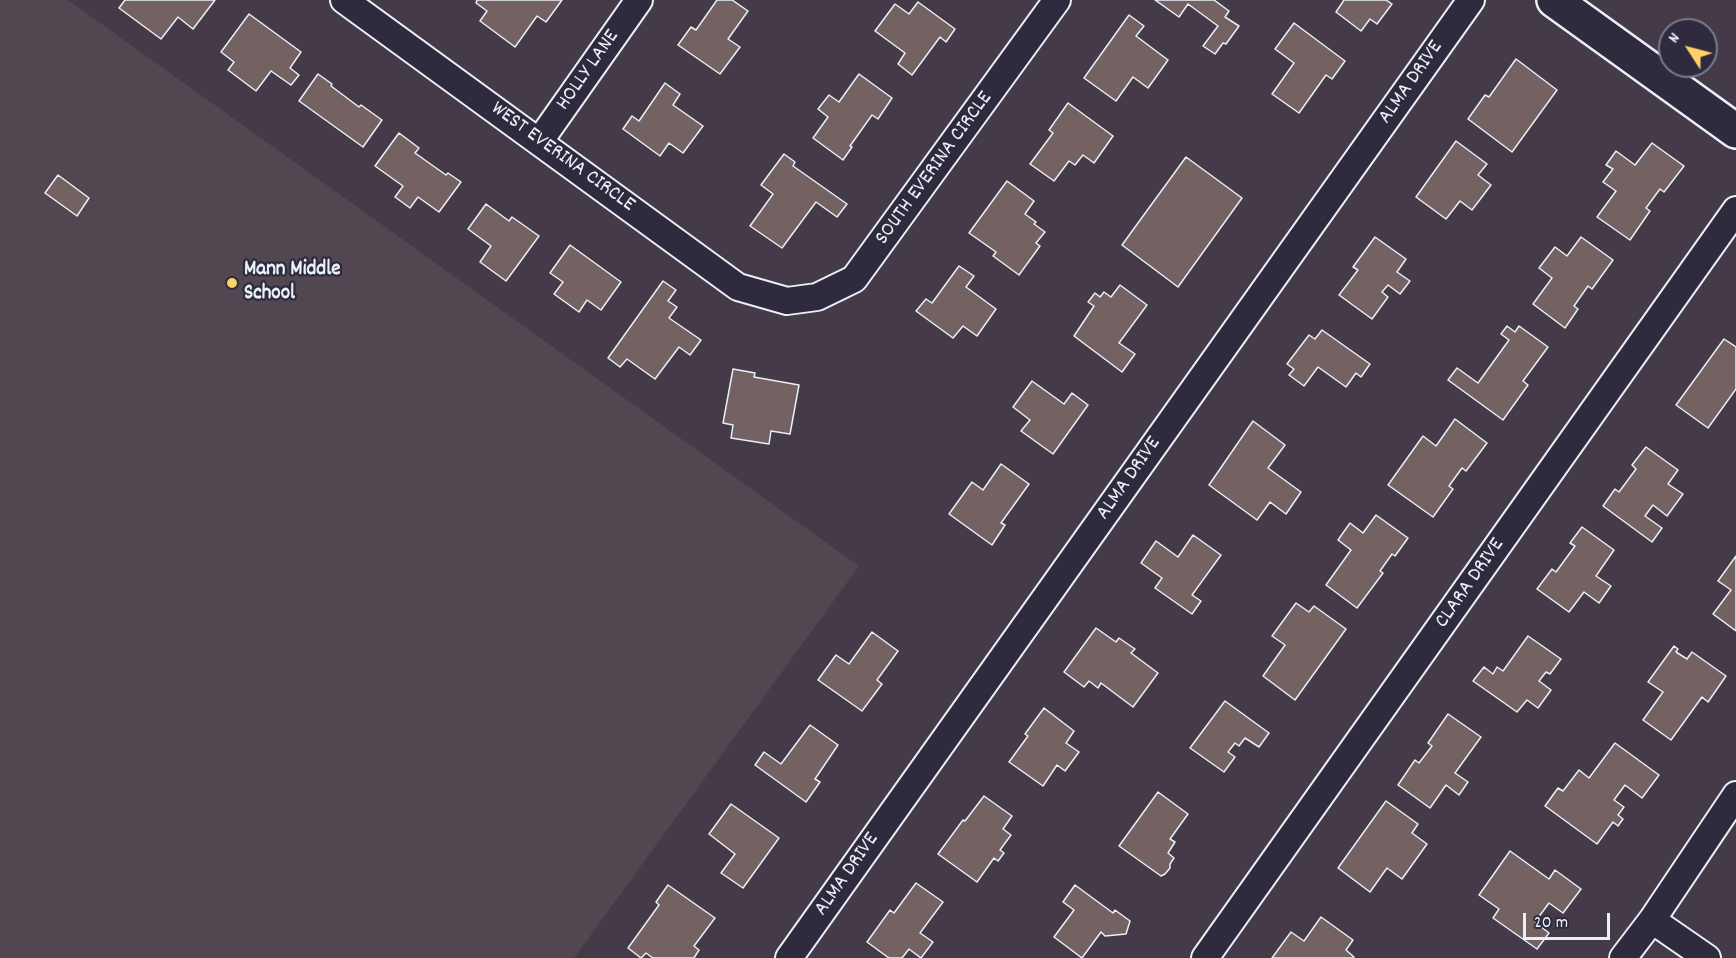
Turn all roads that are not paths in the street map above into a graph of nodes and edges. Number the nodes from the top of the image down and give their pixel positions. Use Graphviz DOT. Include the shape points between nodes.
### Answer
graph roads {
  1 [pos="344,0"];
  2 [pos="639,0"];
  3 [pos="1057,0"];
  4 [pos="1471,0"];
  5 [pos="1554,0"];
  6 [pos="1736,131"];
  7 [pos="539,142"];
  8 [pos="1736,210"];
  9 [pos="787,301"];
  10 [pos="1736,795"];
  11 [pos="1652,920"];
  12 [pos="789,958"];
  13 [pos="1205,958"];
  14 [pos="1623,958"];
  15 [pos="1707,958"];
  1 -- 7 [label="street, WEST EVERINA CIRCLE"];
  2 -- 7 [label="street, HOLLY LANE"];
  3 -- 9 [label="street, SOUTH EVERINA CIRCLE" via="854,279 817,297"];
  4 -- 12 [label="street, ALMA DRIVE"];
  5 -- 6 [label="street"];
  7 -- 9 [label="street, WEST EVERINA CIRCLE" via="738,287"];
  8 -- 13 [label="street, CLARA DRIVE"];
  10 -- 11 [label="street"];
  11 -- 14 [label="street"];
  11 -- 15 [label="street"];
}
